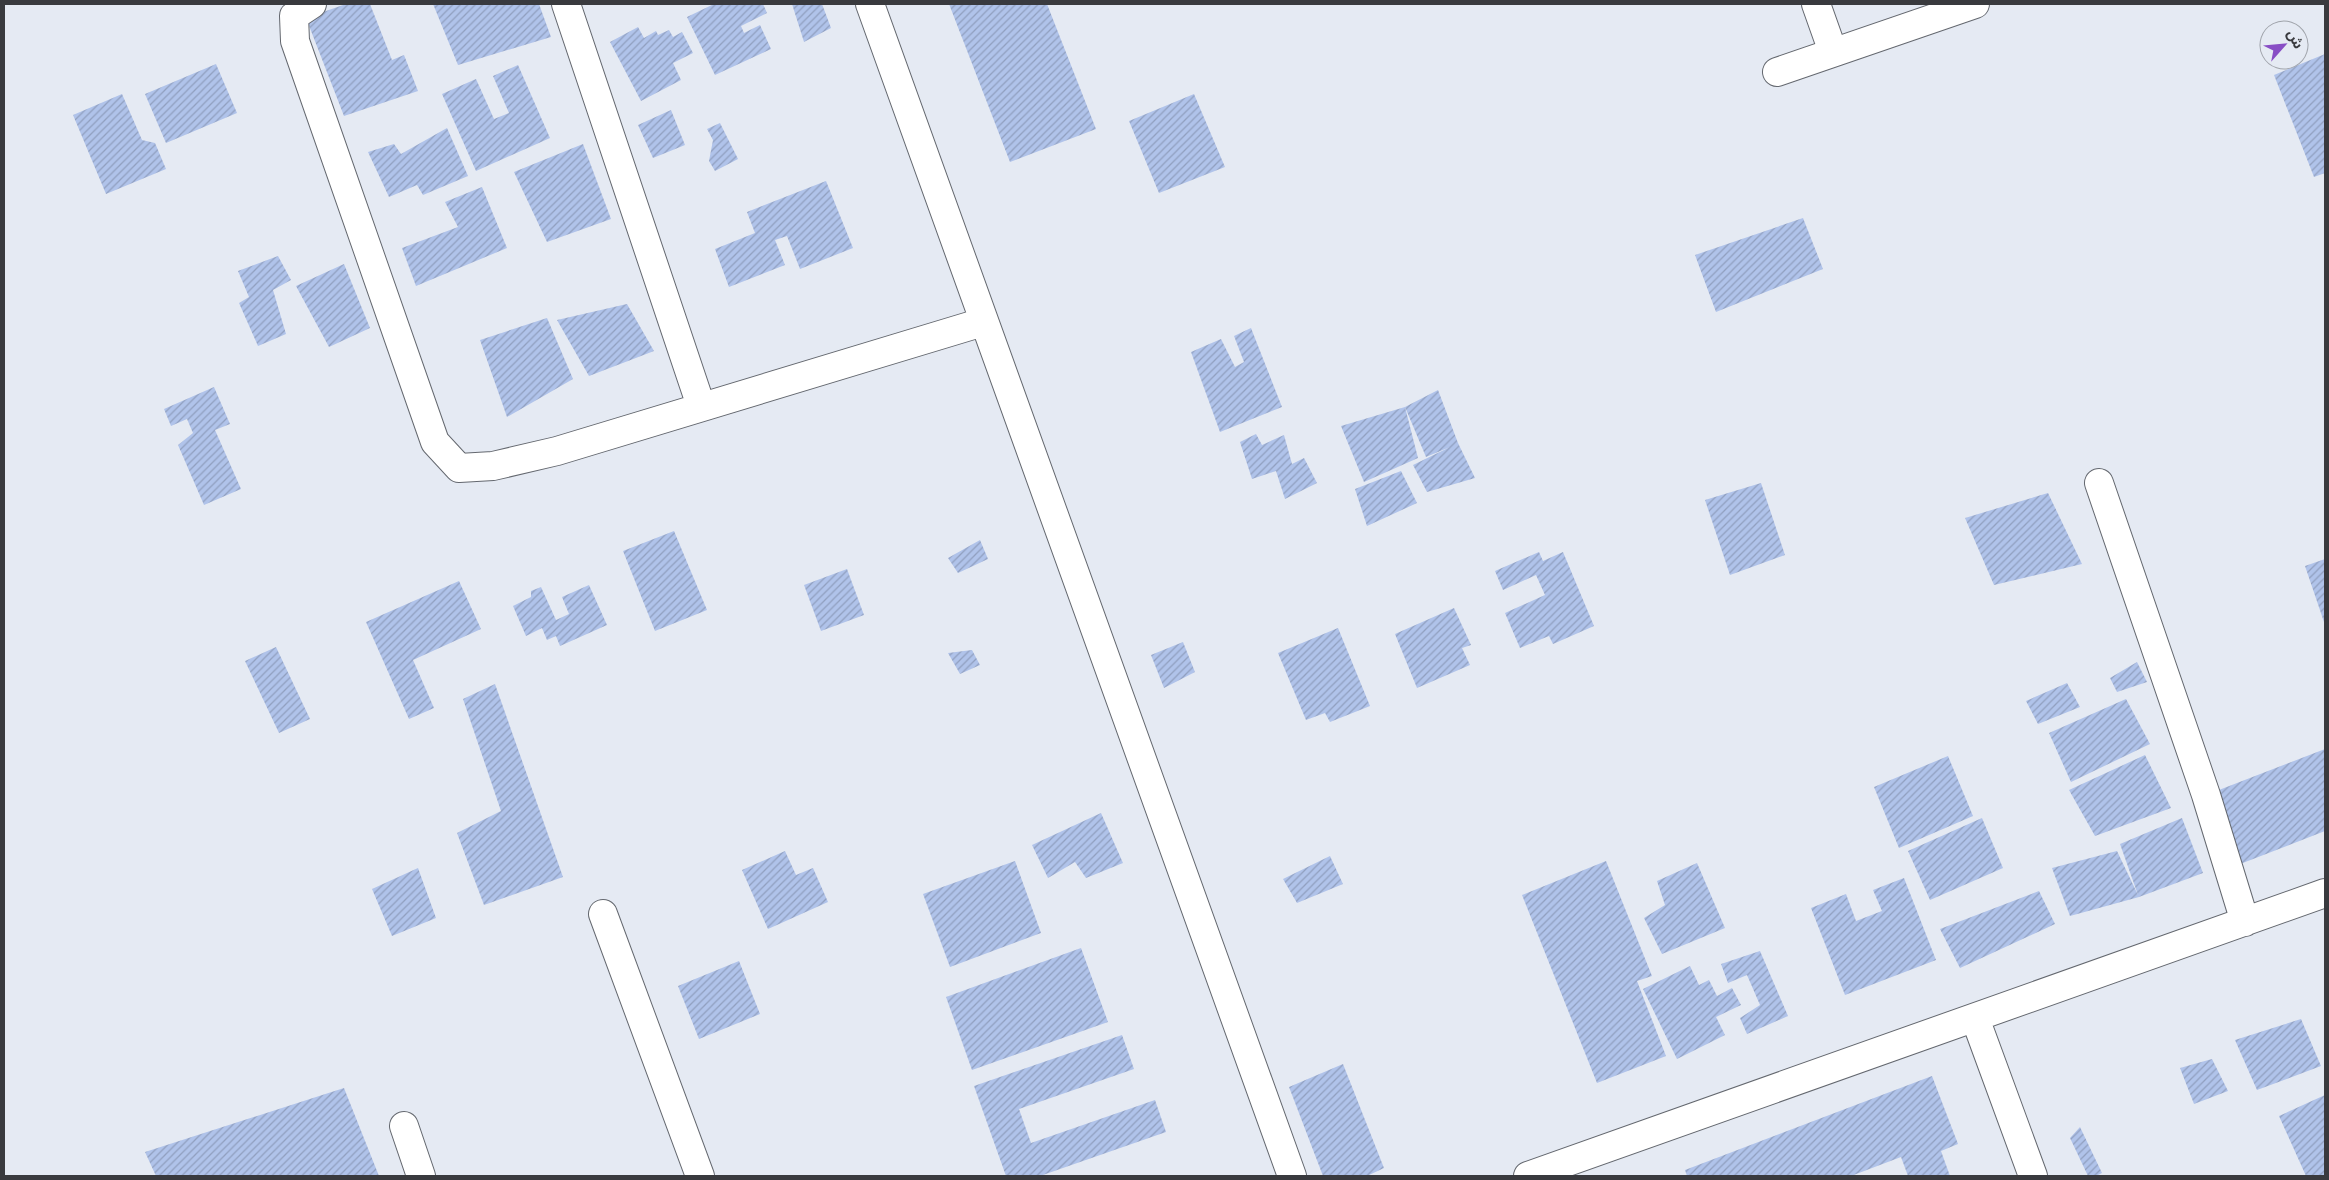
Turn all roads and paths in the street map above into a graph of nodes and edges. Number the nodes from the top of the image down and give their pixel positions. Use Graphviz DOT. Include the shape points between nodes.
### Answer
graph roads {
  1 [pos="312,4"];
  2 [pos="566,4"];
  3 [pos="870,4"];
  4 [pos="1816,4"];
  5 [pos="1975,4"];
  6 [pos="1833,52"];
  7 [pos="1777,72"];
  8 [pos="983,322"];
  9 [pos="701,406"];
  10 [pos="2099,483"];
  11 [pos="2325,893"];
  12 [pos="602,914"];
  13 [pos="2245,922"];
  14 [pos="1975,1018"];
  15 [pos="404,1126"];
  16 [pos="421,1176"];
  17 [pos="700,1176"];
  18 [pos="1292,1176"];
  19 [pos="1528,1176"];
  20 [pos="2033,1176"];
  1 -- 9 [label="street" via="294,16 295,41 435,442 460,468 493,466 557,451"];
  2 -- 9 [label="street"];
  3 -- 8 [label="street"];
  4 -- 6 [label="street"];
  5 -- 6 [label="street"];
  6 -- 7 [label="street"];
  8 -- 9 [label="street"];
  8 -- 18 [label="street"];
  10 -- 13 [label="street" via="2206,795"];
  11 -- 13 [label="street"];
  12 -- 17 [label="street"];
  13 -- 14 [label="street"];
  14 -- 19 [label="street"];
  14 -- 20 [label="street"];
  15 -- 16 [label="street"];
}
